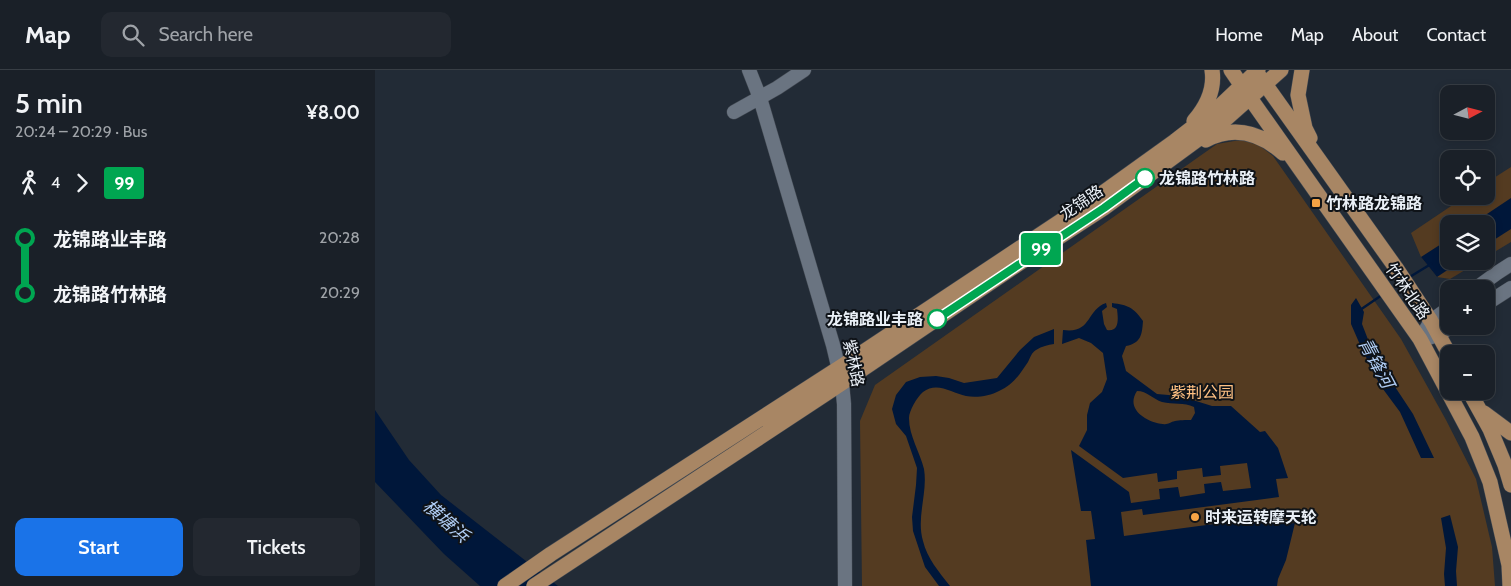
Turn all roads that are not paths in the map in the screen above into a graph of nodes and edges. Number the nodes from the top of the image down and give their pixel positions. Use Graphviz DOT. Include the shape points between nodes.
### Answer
graph roads {
  1 [pos="804,70"];
  2 [pos="1212,70"];
  3 [pos="1231,70"];
  4 [pos="1281,70"];
  5 [pos="1302,70"];
  6 [pos="755,71"];
  7 [pos="1257,71"];
  8 [pos="1265,85"];
  9 [pos="1246,92"];
  10 [pos="759,98"];
  11 [pos="734,112"];
  12 [pos="1177,147"];
  13 [pos="1297,164"];
  14 [pos="1328,173"];
  15 [pos="1511,264"];
  16 [pos="1487,280"];
  17 [pos="1511,288"];
  18 [pos="1495,298"];
  19 [pos="1440,314"];
  20 [pos="1431,321"];
  21 [pos="1439,335"];
  22 [pos="1420,339"];
  23 [pos="1444,345"];
  24 [pos="840,376"];
  25 [pos="1474,400"];
  26 [pos="1479,409"];
  27 [pos="1511,433"];
  28 [pos="1508,465"];
  29 [pos="1490,482"];
  30 [pos="1511,487"];
  31 [pos="505,586"];
  32 [pos="533,586"];
  33 [pos="845,586"];
  34 [pos="1510,586"];
  1 -- 10 [label="street"];
  2 -- 12 [label="main road" via="1210,96"];
  3 -- 9 [label="main road, 竹林北路"];
  4 -- 8 [label="main road, 龙锦路"];
  5 -- 14 [label="main road" via="1298,95 1305,128"];
  6 -- 10 [label="street, 紫林路"];
  7 -- 8 [label="main road, 竹林北路"];
  7 -- 9 [label="main road, 龙锦路"];
  8 -- 9 [label="main road, 龙锦路"];
  8 -- 14 [label="main road, 竹林北路"];
  9 -- 12 [label="main road, 龙锦路" via="1219,107"];
  9 -- 13 [label="main road, 竹林北路"];
  10 -- 11 [label="street"];
  10 -- 24 [label="street, 紫林路"];
  12 -- 13 [label="main road" via="1238,131 1262,138"];
  12 -- 24 [label="main road, 龙锦路" via="1104,208"];
  13 -- 22 [label="main road, 竹林北路"];
  14 -- 20 [label="main road, 竹林北路"];
  15 -- 16 [label="street"];
  17 -- 18 [label="street"];
  19 -- 20 [label="street"];
  20 -- 21 [label="main road, 竹林北路"];
  20 -- 22 [label="street"];
  21 -- 22 [label="street"];
  21 -- 23 [label="main road, 竹林北路"];
  22 -- 29 [label="main road, 竹林北路" via="1472,437"];
  24 -- 31 [label="main road" via="551,554"];
  24 -- 32 [label="main road"];
  24 -- 33 [label="street, 紫林路" via="844,404"];
  25 -- 26 [label="main road"];
  26 -- 27 [label="main road"];
  26 -- 28 [label="main road"];
  28 -- 29 [label="main road"];
  28 -- 30 [label="main road"];
  29 -- 30 [label="main road"];
  29 -- 34 [label="main road, 竹林北路" via="1509,566"];
}
